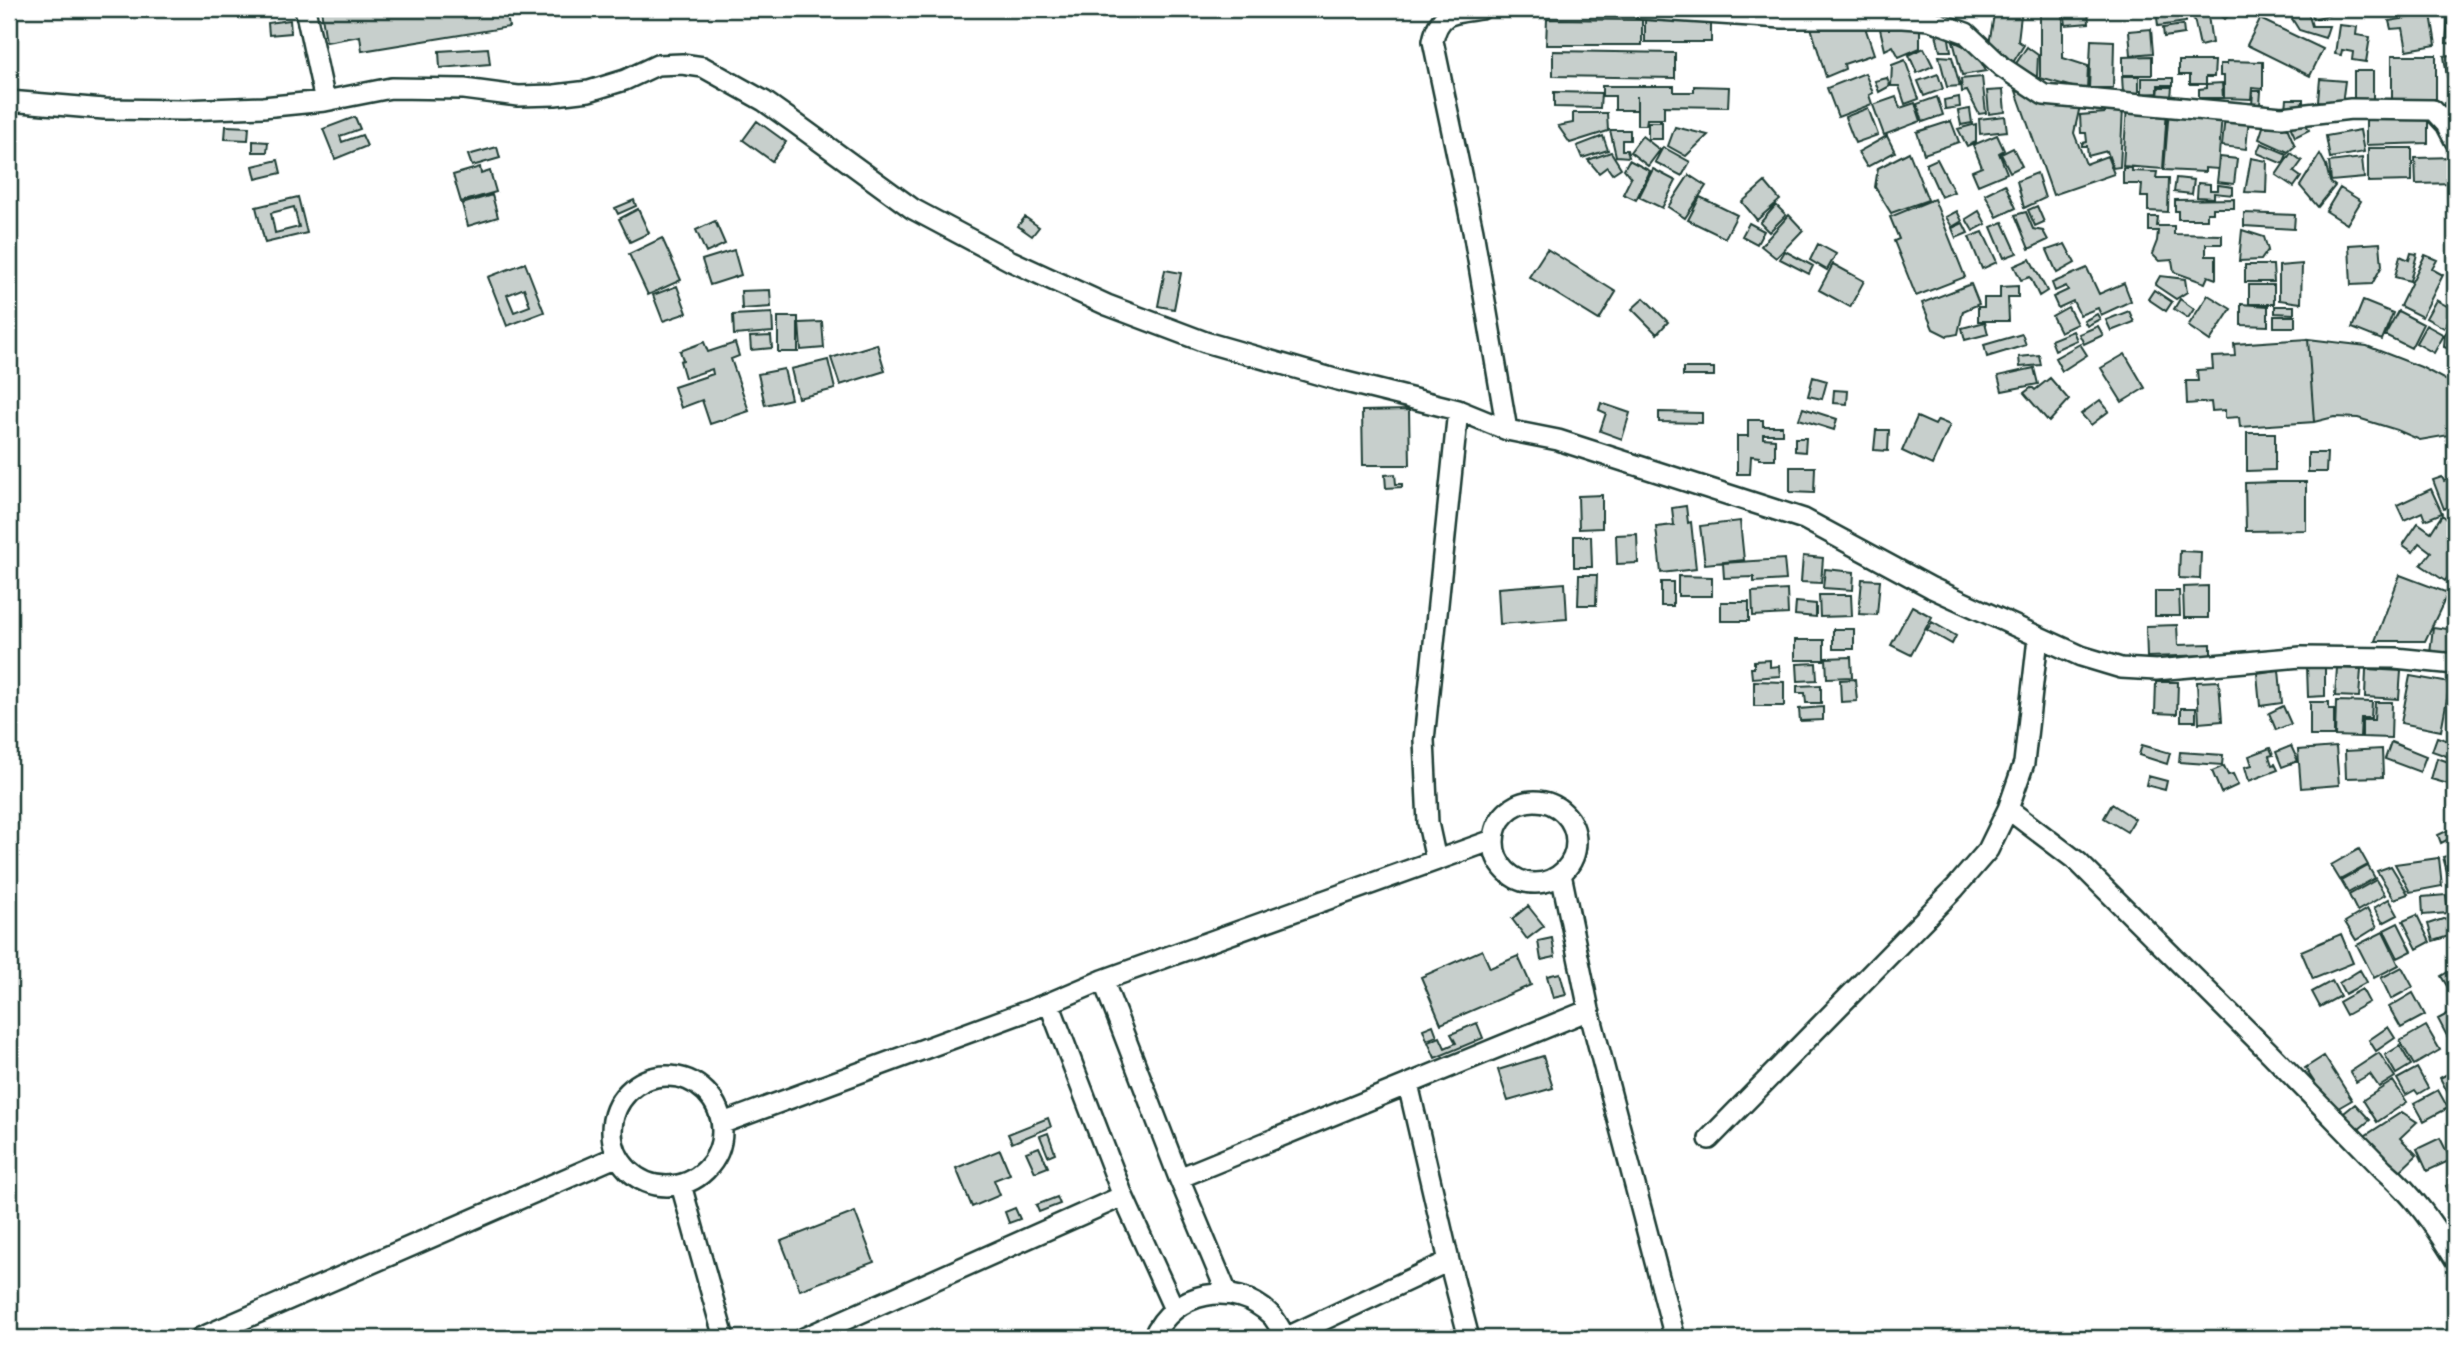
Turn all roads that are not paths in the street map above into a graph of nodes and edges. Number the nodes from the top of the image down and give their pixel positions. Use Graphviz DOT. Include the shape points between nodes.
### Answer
graph roads {
  1 [pos="305,9"];
  2 [pos="1481,9"];
  3 [pos="1642,9"];
  4 [pos="1899,13"];
  5 [pos="9,101"];
  6 [pos="325,101"];
  7 [pos="2455,141"];
  8 [pos="1458,410"];
  9 [pos="1507,430"];
  10 [pos="2038,638"];
  11 [pos="2455,664"];
  12 [pos="2008,809"];
  13 [pos="1493,840"];
  14 [pos="1436,860"];
  15 [pos="1561,874"];
  16 [pos="1102,980"];
  17 [pos="1049,1003"];
  18 [pos="1589,1010"];
  19 [pos="1408,1084"];
  20 [pos="723,1123"];
  21 [pos="1709,1139"];
  22 [pos="618,1156"];
  23 [pos="1179,1178"];
  24 [pos="681,1185"];
  25 [pos="1123,1196"];
  26 [pos="2455,1259"];
  27 [pos="1449,1261"];
  28 [pos="1227,1293"];
  29 [pos="1174,1309"];
  30 [pos="200,1338"];
  31 [pos="724,1338"];
  32 [pos="804,1338"];
  33 [pos="1153,1338"];
  34 [pos="1285,1338"];
  35 [pos="1469,1338"];
  36 [pos="1675,1338"];
  1 -- 6 [label="street"];
  2 -- 9 [label="street" via="1444,16 1433,41 1473,232"];
  3 -- 4 [label="street" via="1783,18"];
  4 -- 7 [label="street" via="1966,33 2002,67 2043,95 2282,117 2351,109 2426,109 2443,120"];
  5 -- 6 [label="street" via="183,110"];
  6 -- 8 [label="street" via="391,88 555,95 589,91 657,65 704,67 774,108 913,209 1107,305 1205,342"];
  8 -- 9 [label="street"];
  8 -- 14 [label="street" via="1424,740 1428,823"];
  9 -- 10 [label="street" via="1558,440 1804,519"];
  10 -- 11 [label="street" via="2122,668 2192,668 2301,657"];
  10 -- 12 [label="street" via="2024,763"];
  12 -- 21 [label="street" via="1988,850 1955,888"];
  12 -- 26 [label="street" via="2078,862 2400,1183"];
  13 -- 14 [label="street"];
  13 -- 15 [label="street" via="1497,859 1508,873 1525,882 1544,882"];
  13 -- 15 [label="street" via="1499,821 1513,806 1533,800 1553,805 1569,818 1576,837 1573,858"];
  14 -- 16 [label="street"];
  15 -- 18 [label="street"];
  16 -- 17 [label="street"];
  16 -- 23 [label="street"];
  17 -- 20 [label="street"];
  17 -- 25 [label="street"];
  18 -- 19 [label="street"];
  18 -- 36 [label="street"];
  19 -- 23 [label="street"];
  19 -- 27 [label="street"];
  20 -- 22 [label="street" via="713,1098 691,1081 664,1075 638,1084 619,1103 612,1130"];
  20 -- 24 [label="street" via="720,1150 705,1173"];
  22 -- 24 [label="street" via="644,1182 662,1187"];
  22 -- 30 [label="street"];
  23 -- 28 [label="street"];
  24 -- 31 [label="street"];
  25 -- 29 [label="street"];
  25 -- 32 [label="street"];
  27 -- 34 [label="street"];
  27 -- 35 [label="street"];
  28 -- 29 [label="street" via="1190,1299"];
  28 -- 34 [label="street" via="1251,1301 1272,1316"];
  29 -- 33 [label="street"];
}
